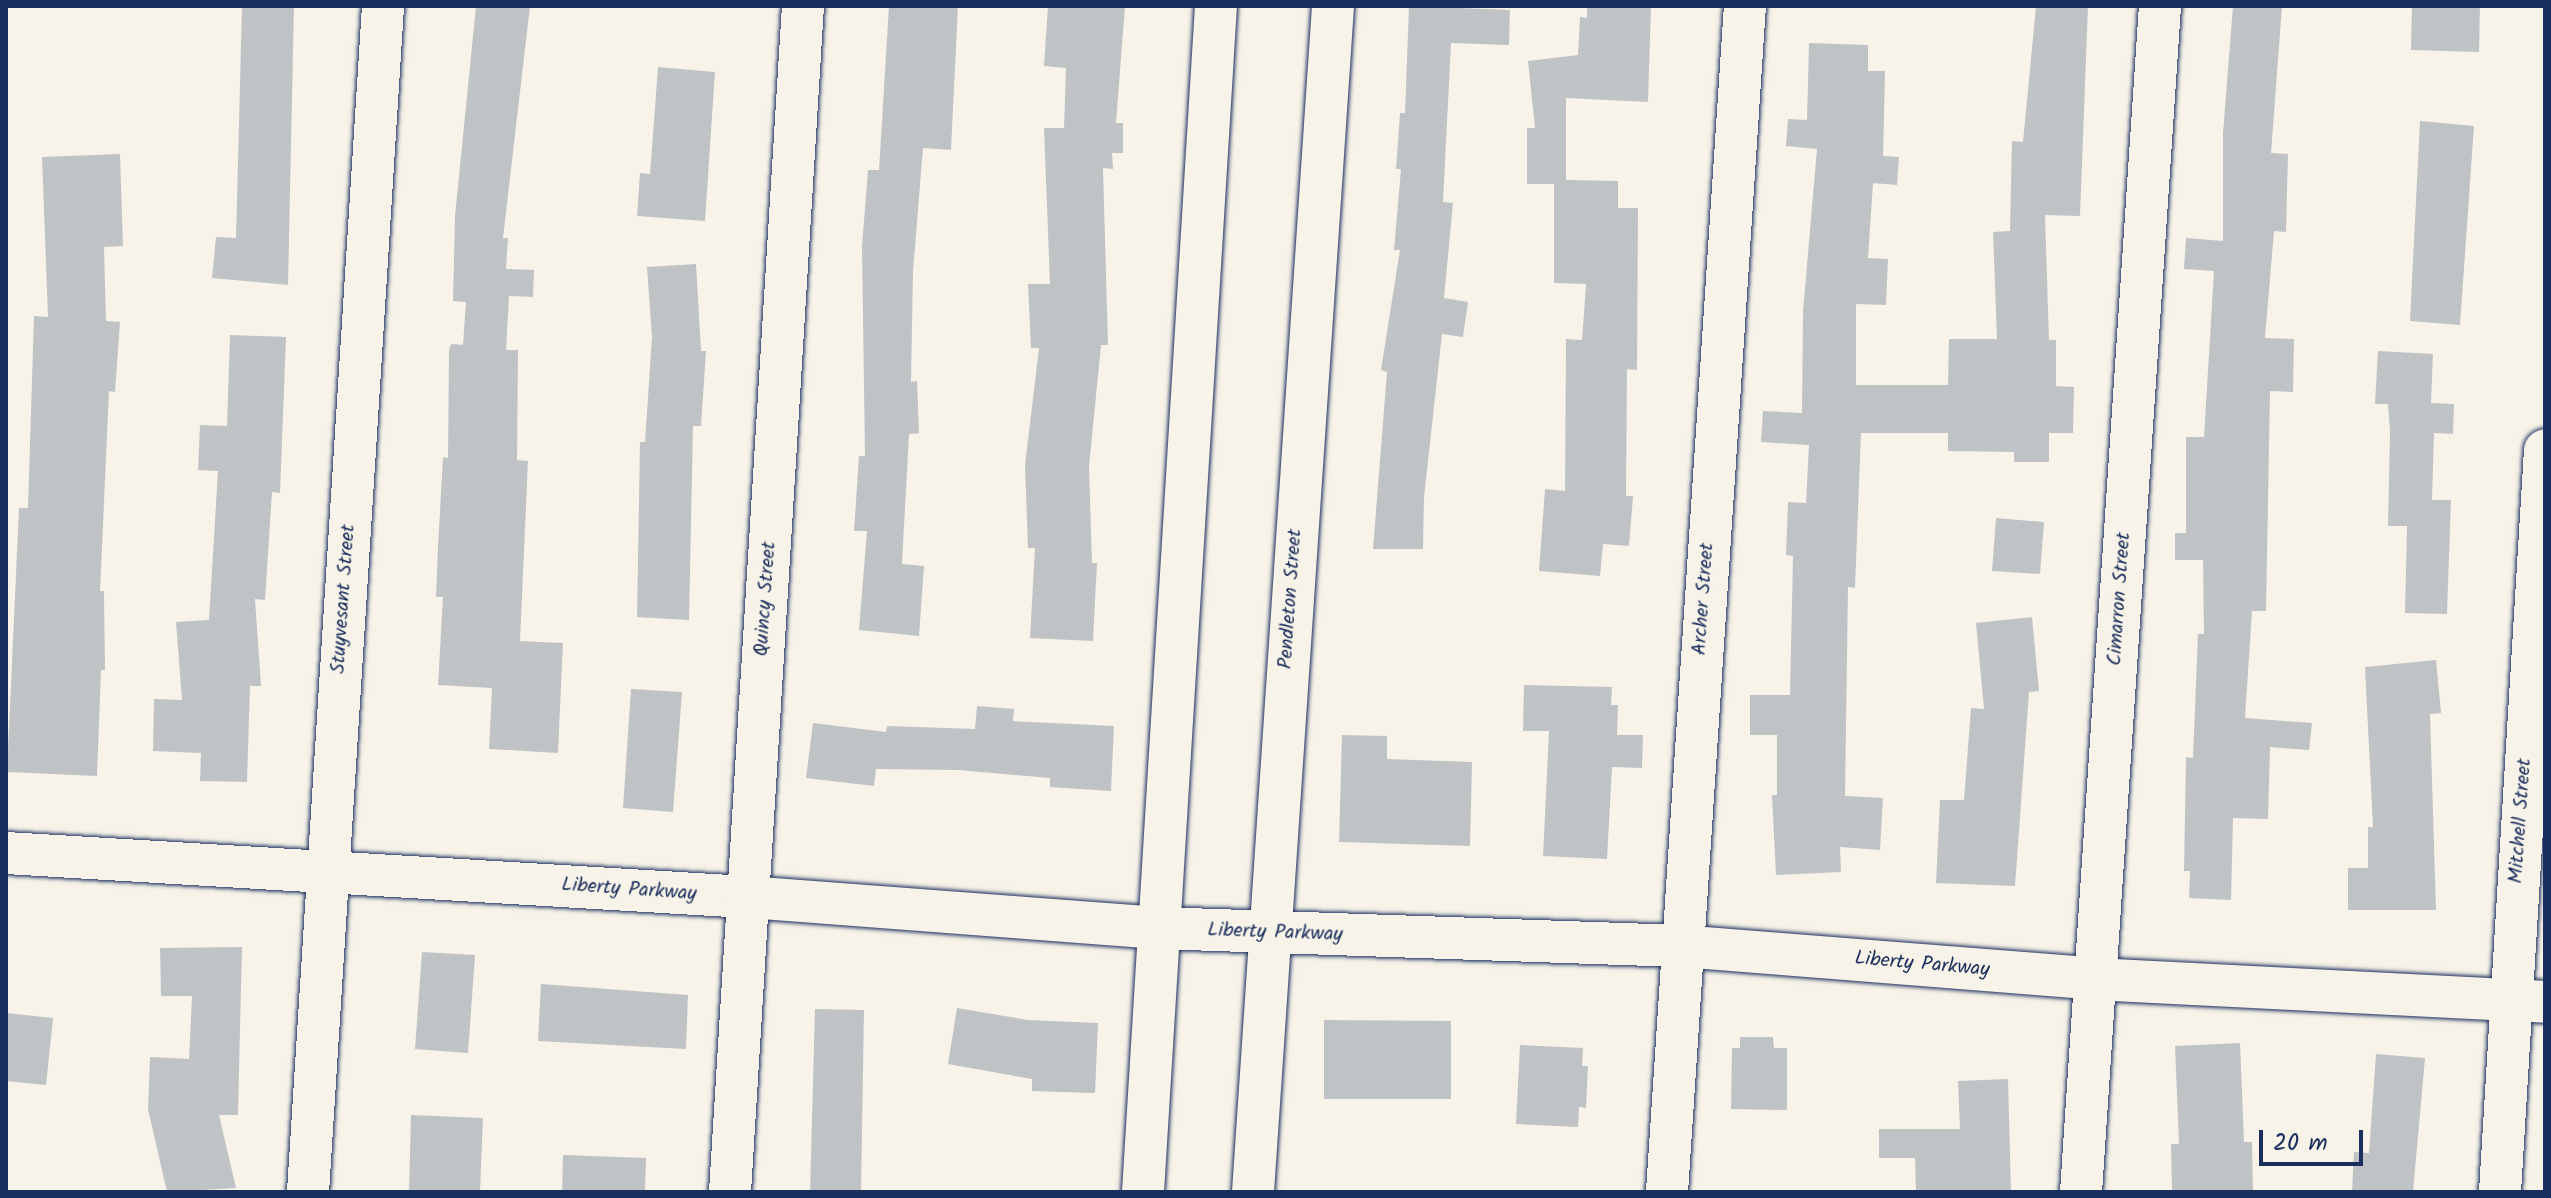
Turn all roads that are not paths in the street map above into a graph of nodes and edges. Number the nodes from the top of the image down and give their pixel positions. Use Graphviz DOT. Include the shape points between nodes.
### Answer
graph roads {
  1 [pos="383,6"];
  2 [pos="803,6"];
  3 [pos="1216,6"];
  4 [pos="1333,6"];
  5 [pos="1745,6"];
  6 [pos="2160,6"];
  7 [pos="2545,450"];
  8 [pos="6,853"];
  9 [pos="327,871"];
  10 [pos="747,897"];
  11 [pos="1158,928"];
  12 [pos="1267,933"];
  13 [pos="1680,946"];
  14 [pos="2095,979"];
  15 [pos="2527,1001"];
  16 [pos="308,1192"];
  17 [pos="730,1192"];
  18 [pos="1143,1192"];
  19 [pos="1253,1192"];
  20 [pos="1667,1192"];
  21 [pos="2081,1192"];
  22 [pos="2500,1192"];
  1 -- 9 [label="street, Stuyvesant Street"];
  2 -- 10 [label="street, Quincy Street"];
  3 -- 11 [label="street"];
  4 -- 12 [label="street, Pendleton Street"];
  5 -- 13 [label="street, Archer Street"];
  6 -- 14 [label="street, Cimarron Street"];
  7 -- 15 [label="street, Mitchell Street"];
  8 -- 9 [label="street, Liberty Parkway"];
  9 -- 10 [label="street, Liberty Parkway"];
  9 -- 16 [label="street, Stuyvesant Street"];
  10 -- 11 [label="street, Liberty Parkway"];
  10 -- 17 [label="street, Quincy Street"];
  11 -- 12 [label="street, Liberty Parkway"];
  11 -- 18 [label="street"];
  12 -- 13 [label="street, Liberty Parkway"];
  12 -- 19 [label="street, Pendleton Street"];
  13 -- 14 [label="street, Liberty Parkway"];
  13 -- 20 [label="street, Archer Street"];
  14 -- 15 [label="street, Liberty Parkway"];
  14 -- 21 [label="street, Cimarron Street"];
  15 -- 22 [label="street, Mitchell Street"];
}
